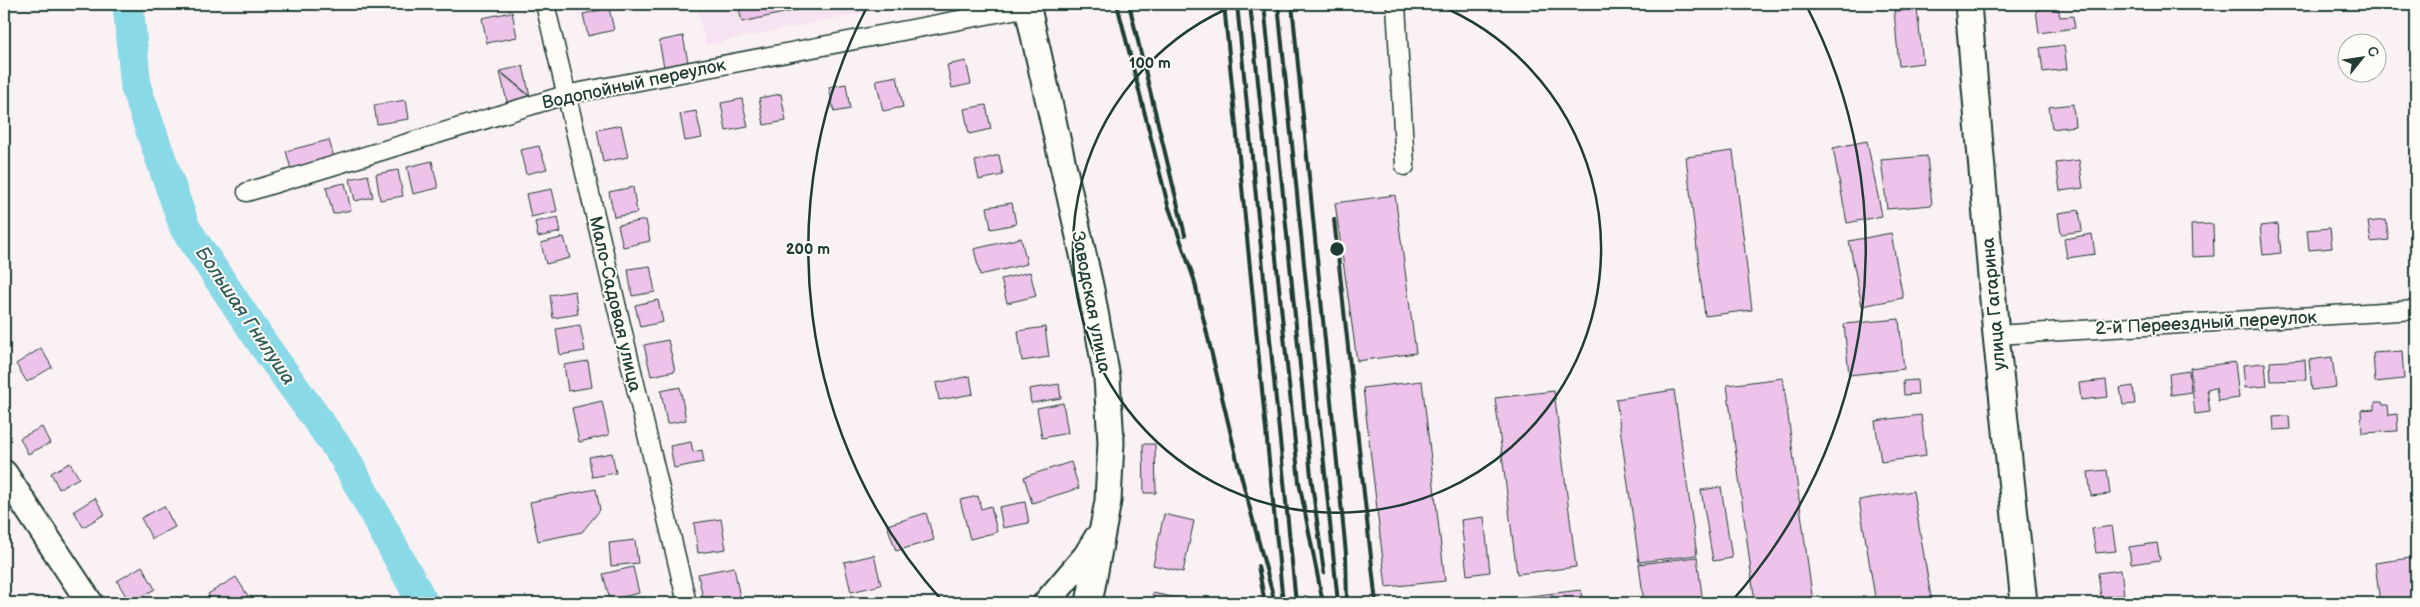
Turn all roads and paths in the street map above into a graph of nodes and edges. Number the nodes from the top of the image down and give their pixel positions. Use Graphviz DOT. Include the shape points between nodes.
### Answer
graph roads {
  1 [pos="545,4"];
  2 [pos="1396,4"];
  3 [pos="1968,4"];
  4 [pos="1027,5"];
  5 [pos="565,95"];
  6 [pos="1405,166"];
  7 [pos="247,192"];
  8 [pos="2416,310"];
  9 [pos="1996,335"];
  10 [pos="4,473"];
  11 [pos="1101,531"];
  12 [pos="90,603"];
  13 [pos="687,603"];
  14 [pos="1046,603"];
  15 [pos="1089,603"];
  16 [pos="2024,603"];
  1 -- 5 [label="street, Мало-Садовая улица"];
  2 -- 6 [label="street"];
  3 -- 9 [label="main road, улица Гагарина"];
  4 -- 5 [label="street, Водопойный переулок"];
  4 -- 11 [label="main road, Заводская улица" via="1091,290 1107,378 1111,442 1108,501"];
  5 -- 7 [label="street, Водопойный переулок"];
  5 -- 13 [label="street, Мало-Садовая улица"];
  8 -- 9 [label="street, 2-й Переездный переулок"];
  9 -- 16 [label="main road, улица Гагарина"];
  10 -- 12 [label="main road"];
  11 -- 14 [label="main road" via="1086,556"];
  11 -- 15 [label="main road, Заводская улица"];
}
